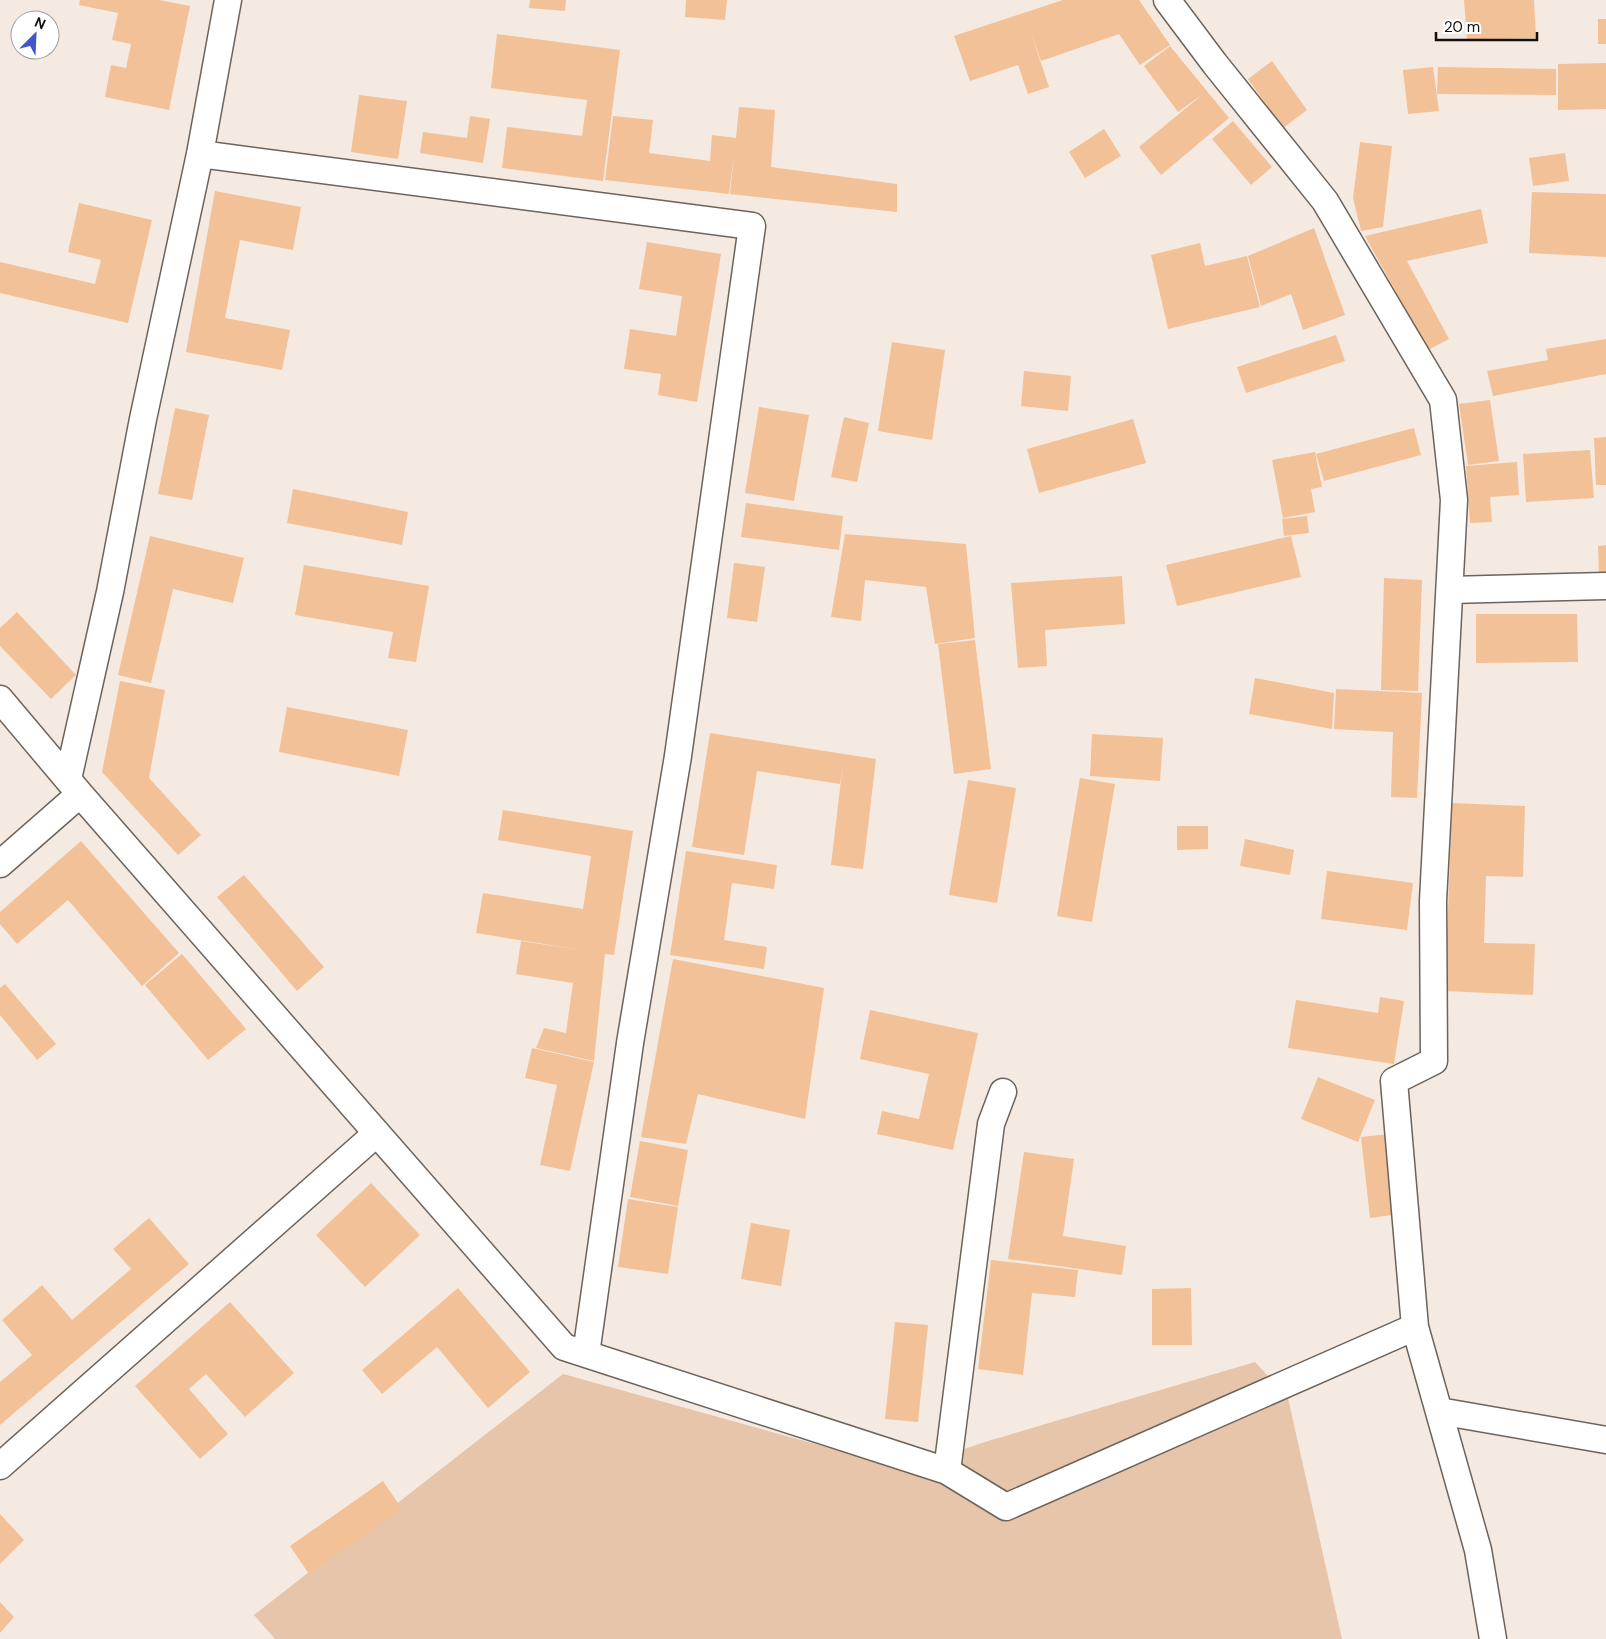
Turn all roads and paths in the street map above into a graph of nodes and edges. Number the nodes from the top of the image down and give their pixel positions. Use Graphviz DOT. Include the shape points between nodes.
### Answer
graph roads {
  1 [pos="228,0"];
  2 [pos="1167,0"];
  3 [pos="200,154"];
  4 [pos="1606,586"];
  5 [pos="1450,590"];
  6 [pos="0,699"];
  7 [pos="74,786"];
  8 [pos="0,864"];
  9 [pos="1003,1092"];
  10 [pos="378,1134"];
  11 [pos="1415,1327"];
  12 [pos="586,1354"];
  13 [pos="1439,1411"];
  14 [pos="1606,1440"];
  15 [pos="0,1466"];
  16 [pos="947,1471"];
  17 [pos="1492,1639"];
  1 -- 3 [label="street"];
  2 -- 5 [label="street" via="1325,201 1443,400 1454,500"];
  3 -- 7 [label="street" via="143,419"];
  3 -- 12 [label="street" via="752,226 678,756 630,1043"];
  4 -- 5 [label="street"];
  5 -- 11 [label="street" via="1433,902 1434,1061 1394,1081"];
  6 -- 7 [label="street"];
  7 -- 8 [label="street"];
  7 -- 10 [label="street"];
  9 -- 16 [label="street" via="991,1124"];
  10 -- 12 [label="street" via="564,1347"];
  10 -- 15 [label="street"];
  11 -- 13 [label="street"];
  11 -- 16 [label="street" via="1006,1507"];
  12 -- 16 [label="street"];
  13 -- 14 [label="street"];
  13 -- 17 [label="street" via="1478,1550"];
}
